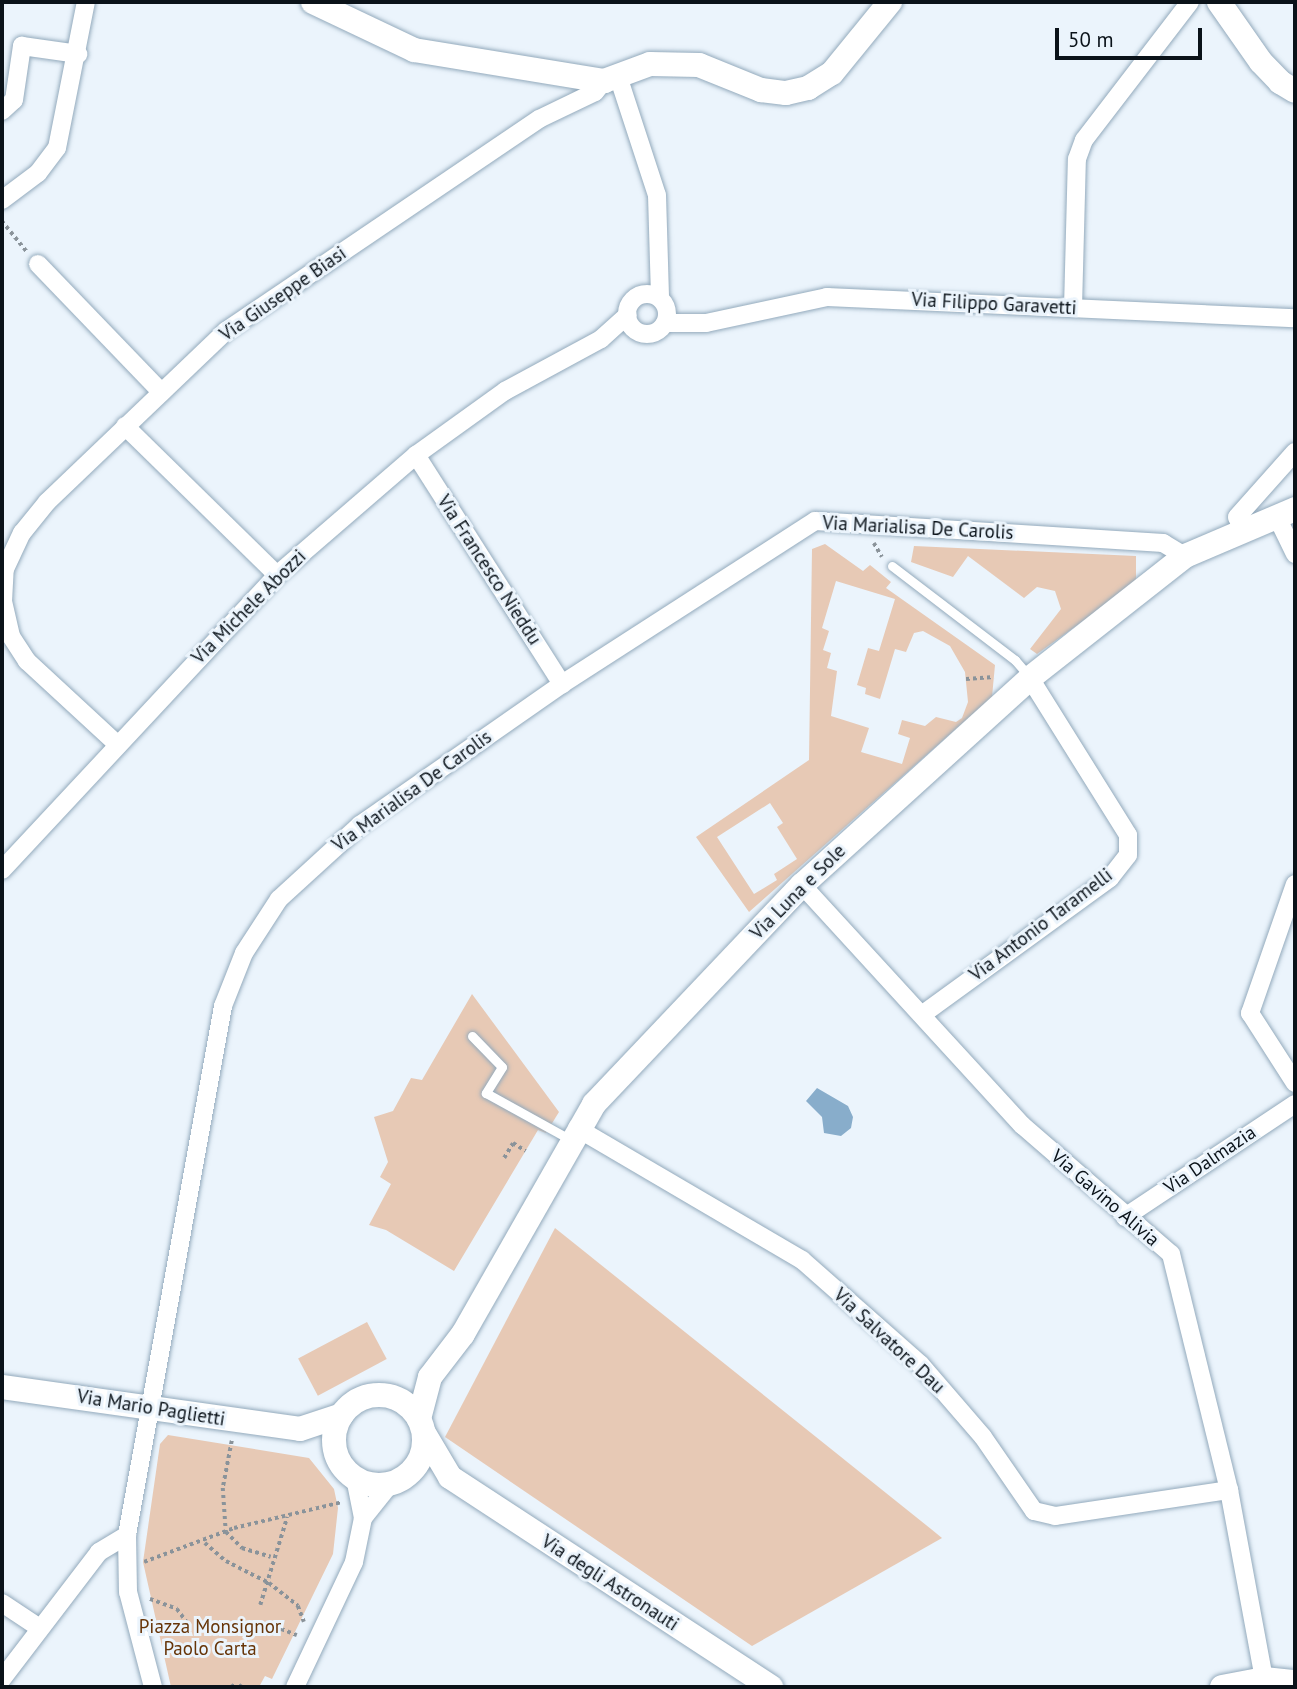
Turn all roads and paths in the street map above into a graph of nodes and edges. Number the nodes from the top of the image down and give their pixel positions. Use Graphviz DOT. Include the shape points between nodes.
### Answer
graph roads {
  1 [pos="86,2"];
  2 [pos="313,2"];
  3 [pos="890,2"];
  4 [pos="1190,2"];
  5 [pos="1219,2"];
  6 [pos="78,54"];
  7 [pos="611,78"];
  8 [pos="1295,91"];
  9 [pos="2,111"];
  10 [pos="2,200"];
  11 [pos="2,221"];
  12 [pos="37,264"];
  13 [pos="658,306"];
  14 [pos="1073,308"];
  15 [pos="628,315"];
  16 [pos="1295,318"];
  17 [pos="638,331"];
  18 [pos="601,340"];
  19 [pos="161,392"];
  20 [pos="125,426"];
  21 [pos="1295,452"];
  22 [pos="416,455"];
  23 [pos="1286,513"];
  24 [pos="1243,531"];
  25 [pos="872,540"];
  26 [pos="879,554"];
  27 [pos="1295,554"];
  28 [pos="1185,556"];
  29 [pos="892,566"];
  30 [pos="3,568"];
  31 [pos="277,575"];
  32 [pos="994,677"];
  33 [pos="1030,678"];
  34 [pos="966,679"];
  35 [pos="562,684"];
  36 [pos="118,745"];
  37 [pos="2,870"];
  38 [pos="1295,884"];
  39 [pos="802,885"];
  40 [pos="923,1014"];
  41 [pos="472,1036"];
  42 [pos="1295,1083"];
  43 [pos="1295,1104"];
  44 [pos="574,1134"];
  45 [pos="526,1151"];
  46 [pos="504,1158"];
  47 [pos="1125,1217"];
  48 [pos="430,1377"];
  49 [pos="2,1387"];
  50 [pos="386,1395"];
  51 [pos="148,1409"];
  52 [pos="342,1415"];
  53 [pos="421,1426"];
  54 [pos="300,1429"];
  55 [pos="232,1441"];
  56 [pos="336,1454"];
  57 [pos="450,1477"];
  58 [pos="355,1478"];
  59 [pos="399,1479"];
  60 [pos="1228,1490"];
  61 [pos="342,1502"];
  62 [pos="287,1517"];
  63 [pos="363,1518"];
  64 [pos="226,1532"];
  65 [pos="127,1535"];
  66 [pos="204,1542"];
  67 [pos="271,1557"];
  68 [pos="139,1563"];
  69 [pos="269,1583"];
  70 [pos="147,1598"];
  71 [pos="2,1603"];
  72 [pos="260,1605"];
  73 [pos="304,1622"];
  74 [pos="190,1626"];
  75 [pos="38,1627"];
  76 [pos="271,1632"];
  77 [pos="297,1635"];
  78 [pos="2,1679"];
  79 [pos="1264,1679"];
  80 [pos="1295,1682"];
  81 [pos="153,1687"];
  82 [pos="295,1687"];
  83 [pos="771,1687"];
  84 [pos="1222,1687"];
  1 -- 6 [label="street"];
  2 -- 7 [label="main road" via="415,50"];
  3 -- 7 [label="main road" via="832,73 808,88 786,93 761,90 699,65 650,64"];
  4 -- 14 [label="street" via="1084,140 1077,159"];
  5 -- 8 [label="main road" via="1261,62"];
  6 -- 9 [label="street" via="22,46 14,100"];
  6 -- 10 [label="street" via="57,148 38,173"];
  7 -- 13 [label="street" via="657,195"];
  7 -- 19 [label="street, Via Giuseppe Biasi" via="595,92 539,119 226,331"];
  11 -- 12 [label="path"];
  12 -- 19 [label="street"];
  13 -- 14 [label="street, Via Filippo Garavetti" via="695,322 827,297"];
  13 -- 15 [label="street, Via Michele Abozzi" via="631,302"];
  13 -- 17 [label="street, Via Filippo Garavetti" via="650,334"];
  14 -- 16 [label="street, Via Filippo Garavetti"];
  15 -- 17 [label="street"];
  15 -- 18 [label="street, Via Michele Abozzi"];
  17 -- 18 [label="street, Via Michele Abozzi"];
  18 -- 22 [label="street, Via Michele Abozzi" via="505,391"];
  19 -- 20 [label="street, Via Giuseppe Biasi"];
  20 -- 30 [label="street, Via Giuseppe Biasi" via="47,502 22,533"];
  20 -- 31 [label="street"];
  21 -- 24 [label="street" via="1237,517"];
  22 -- 31 [label="street, Via Michele Abozzi"];
  22 -- 35 [label="street, Via Francesco Nieddu"];
  23 -- 24 [label="main road, Via Luna e Sole"];
  23 -- 27 [label="street"];
  24 -- 28 [label="main road, Via Luna e Sole"];
  25 -- 26 [label="path"];
  28 -- 33 [label="main road, Via Luna e Sole"];
  28 -- 35 [label="street, Via Marialisa De Carolis" via="1163,543 815,521"];
  29 -- 33 [label="lane" via="1016,660"];
  30 -- 36 [label="street" via="12,636 27,661"];
  31 -- 36 [label="street, Via Michele Abozzi"];
  32 -- 34 [label="path"];
  33 -- 39 [label="main road, Via Luna e Sole"];
  33 -- 40 [label="street, Via Antonio Taramelli" via="1128,835 1128,855 1110,878"];
  35 -- 51 [label="street, Via Marialisa De Carolis" via="360,825 279,899 244,953 223,1006"];
  36 -- 37 [label="street, Via Michele Abozzi"];
  38 -- 42 [label="street" via="1250,1013"];
  39 -- 40 [label="street, Via Gavino Alivia"];
  39 -- 44 [label="main road, Via Luna e Sole" via="594,1104"];
  40 -- 47 [label="street, Via Gavino Alivia" via="1022,1125"];
  41 -- 44 [label="lane" via="502,1066 486,1093"];
  43 -- 47 [label="street, Via Dalmazia"];
  44 -- 48 [label="main road, Via Luna e Sole" via="463,1334"];
  44 -- 60 [label="street, Via Salvatore Dau" via="802,1260 920,1364 984,1437 1034,1511 1055,1516"];
  45 -- 46 [label="path" via="513,1143"];
  47 -- 60 [label="street, Via Gavino Alivia" via="1171,1254"];
  48 -- 50 [label="main road"];
  48 -- 53 [label="main road, Via Luna e Sole"];
  49 -- 51 [label="main road, Via Mario Paglietti"];
  50 -- 52 [label="main road" via="358,1400"];
  50 -- 53 [label="main road" via="399,1399"];
  51 -- 54 [label="main road, Via Mario Paglietti"];
  51 -- 65 [label="street, Via Marialisa De Carolis"];
  52 -- 54 [label="main road"];
  52 -- 56 [label="main road" via="334,1433"];
  53 -- 57 [label="main road, Via degli Astronauti"];
  53 -- 59 [label="main road" via="419,1460"];
  54 -- 56 [label="main road"];
  55 -- 64 [label="path" via="223,1488"];
  56 -- 58 [label="main road"];
  57 -- 59 [label="main road"];
  57 -- 83 [label="main road, Via degli Astronauti"];
  58 -- 59 [label="main road" via="371,1485"];
  58 -- 63 [label="street"];
  59 -- 63 [label="street"];
  60 -- 79 [label="street, Via Gavino Alivia"];
  61 -- 62 [label="path" via="317,1505"];
  62 -- 64 [label="path"];
  62 -- 67 [label="path"];
  63 -- 82 [label="street" via="354,1562"];
  64 -- 66 [label="path"];
  64 -- 67 [label="path" via="242,1548"];
  65 -- 75 [label="street" via="99,1552"];
  65 -- 81 [label="street, Via Marialisa De Carolis" via="128,1592"];
  66 -- 68 [label="path"];
  66 -- 69 [label="path" via="226,1562"];
  67 -- 69 [label="path"];
  69 -- 72 [label="path"];
  69 -- 73 [label="path" via="298,1606"];
  70 -- 74 [label="path" via="177,1609"];
  71 -- 75 [label="street"];
  75 -- 78 [label="street"];
  76 -- 77 [label="path" via="281,1629"];
  79 -- 80 [label="main road"];
  79 -- 84 [label="main road"];
}
